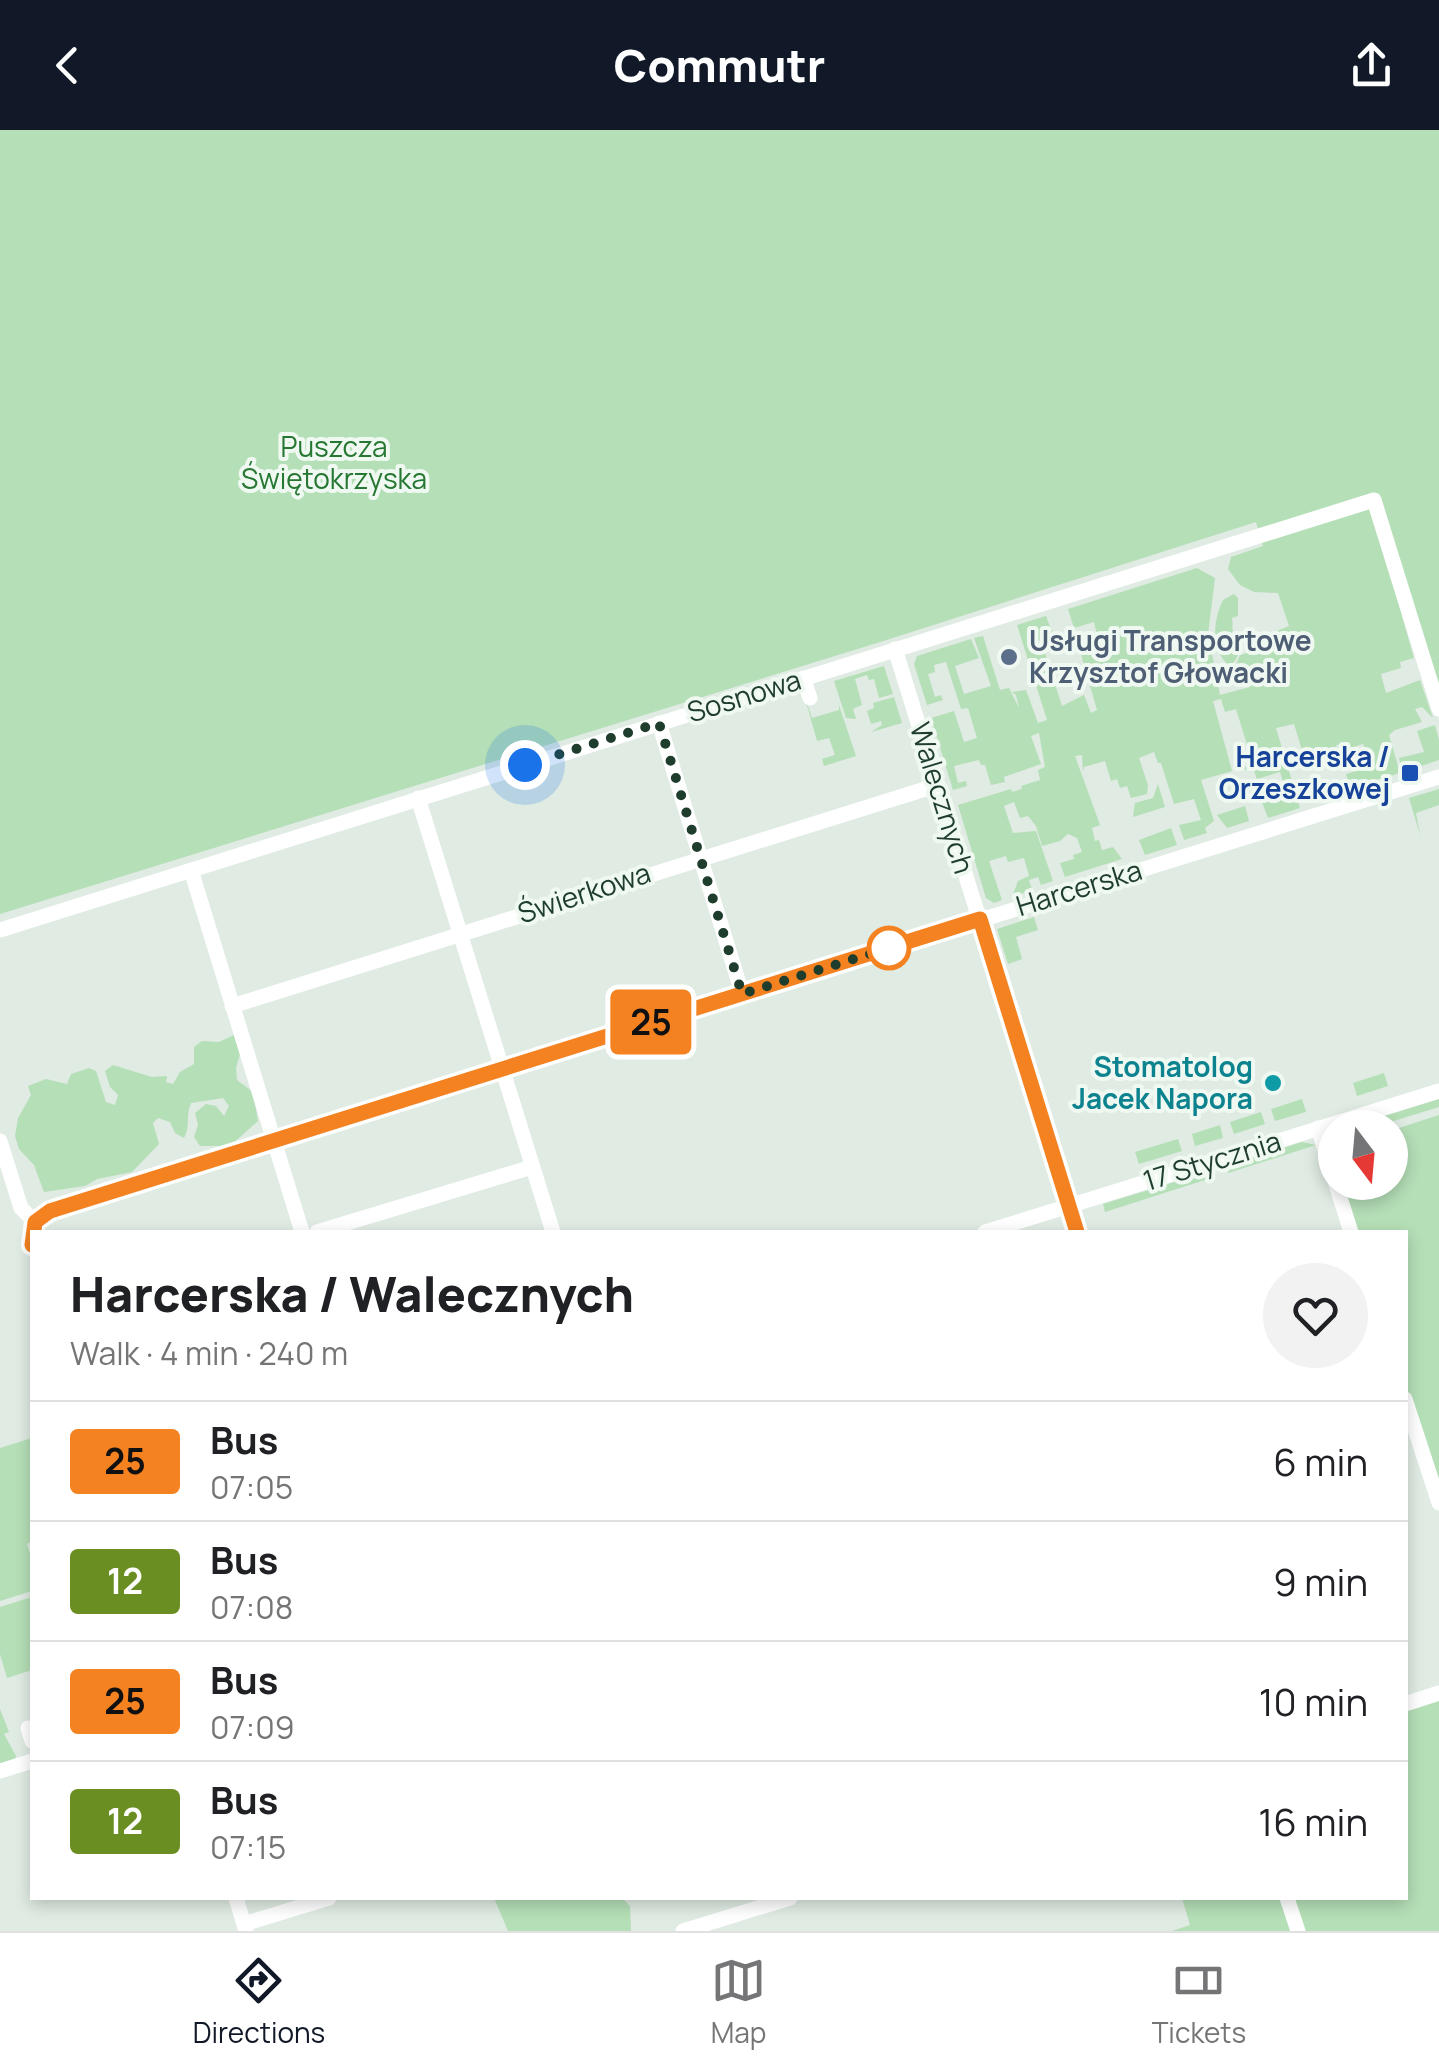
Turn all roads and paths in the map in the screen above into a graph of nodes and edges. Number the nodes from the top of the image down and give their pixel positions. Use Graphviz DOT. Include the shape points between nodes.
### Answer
graph roads {
  1 [pos="895,649"];
  2 [pos="803,678"];
  3 [pos="810,698"];
  4 [pos="1439,709"];
  5 [pos="659,723"];
  6 [pos="1439,777"];
  7 [pos="938,784"];
  8 [pos="418,798"];
  9 [pos="700,857"];
  10 [pos="190,870"];
  11 [pos="980,919"];
  12 [pos="0,930"];
  13 [pos="460,933"];
  14 [pos="742,994"];
  15 [pos="232,1006"];
  16 [pos="501,1069"];
  17 [pos="1439,1091"];
  18 [pos="1377,1110"];
  19 [pos="1318,1128"];
  20 [pos="0,1141"];
  21 [pos="274,1141"];
  22 [pos="532,1167"];
  23 [pos="1341,1200"];
  24 [pos="1068,1206"];
  25 [pos="35,1222"];
  26 [pos="34,1230"];
  27 [pos="301,1230"];
  28 [pos="324,1230"];
  29 [pos="552,1230"];
  30 [pos="991,1230"];
  31 [pos="1076,1230"];
  32 [pos="1350,1230"];
  33 [pos="1408,1409"];
  34 [pos="1439,1502"];
  35 [pos="1439,1693"];
  36 [pos="1408,1703"];
  37 [pos="30,1762"];
  38 [pos="0,1771"];
  39 [pos="237,1900"];
  40 [pos="323,1900"];
  41 [pos="1288,1900"];
  42 [pos="762,1902"];
  43 [pos="245,1928"];
  44 [pos="683,1931"];
  45 [pos="1298,1931"];
  1 -- 2 [label="street, Sosnowa"];
  1 -- 4 [label="street, Sosnowa" via="1374,500"];
  1 -- 7 [label="street, Walecznych"];
  2 -- 3 [label="street"];
  2 -- 5 [label="street, Sosnowa"];
  5 -- 8 [label="street, Sosnowa"];
  5 -- 9 [label="street"];
  6 -- 11 [label="street, Harcerska" via="1266,825"];
  7 -- 9 [label="street, Świerkowa"];
  7 -- 11 [label="street, Walecznych"];
  8 -- 10 [label="street, Sosnowa"];
  8 -- 13 [label="street"];
  9 -- 13 [label="street, Świerkowa"];
  9 -- 14 [label="street"];
  10 -- 12 [label="street, Sosnowa"];
  10 -- 15 [label="street"];
  11 -- 14 [label="street, Harcerska"];
  11 -- 24 [label="street, Walecznych"];
  13 -- 15 [label="street, Świerkowa"];
  13 -- 16 [label="street"];
  14 -- 16 [label="street, Harcerska"];
  15 -- 21 [label="street"];
  16 -- 21 [label="street, Harcerska"];
  16 -- 22 [label="street"];
  17 -- 18 [label="street, 17 Stycznia"];
  19 -- 24 [label="street, 17 Stycznia"];
  20 -- 25 [label="street" via="20,1208"];
  21 -- 25 [label="street, Harcerska" via="50,1211"];
  21 -- 27 [label="street"];
  22 -- 28 [label="street"];
  22 -- 29 [label="street"];
  23 -- 32 [label="street"];
  24 -- 30 [label="street, 17 Stycznia"];
  24 -- 31 [label="street, Walecznych"];
  25 -- 26 [label="street"];
  33 -- 34 [label="street"];
  35 -- 36 [label="street"];
  37 -- 38 [label="street"];
  39 -- 43 [label="street"];
  40 -- 43 [label="street"];
  41 -- 45 [label="street"];
  42 -- 44 [label="street"];
}
